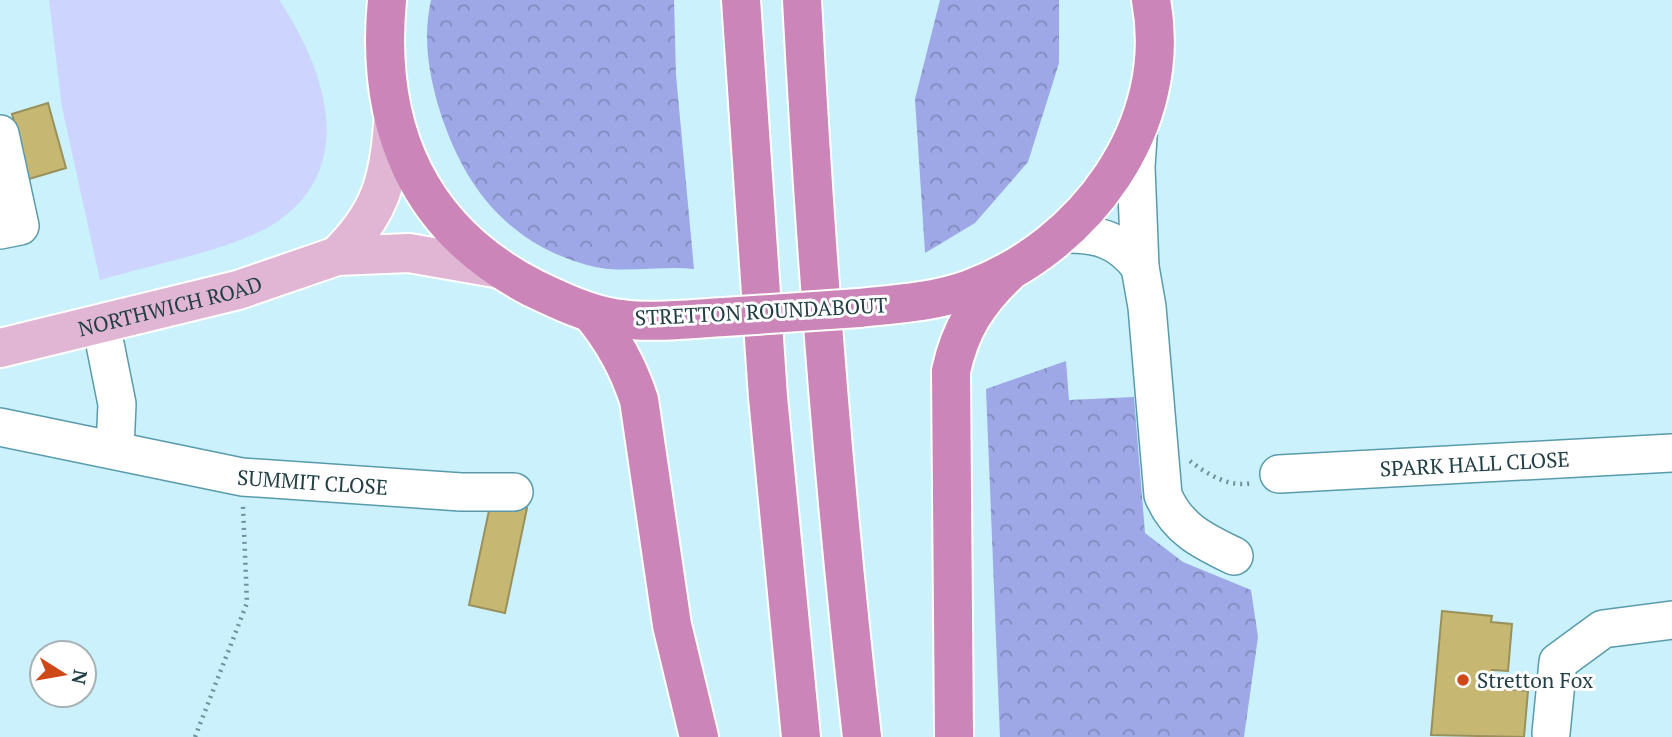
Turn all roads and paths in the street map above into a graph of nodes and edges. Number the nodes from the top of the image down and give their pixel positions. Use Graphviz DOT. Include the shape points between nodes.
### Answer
graph roads {
  1 [pos="741,0"];
  2 [pos="802,0"];
  3 [pos="1152,2"];
  4 [pos="383,11"];
  5 [pos="1139,119"];
  6 [pos="393,124"];
  7 [pos="0,134"];
  8 [pos="0,230"];
  9 [pos="1064,234"];
  10 [pos="337,256"];
  11 [pos="1140,267"];
  12 [pos="501,269"];
  13 [pos="1008,273"];
  14 [pos="592,313"];
  15 [pos="101,324"];
  16 [pos="0,348"];
  17 [pos="0,427"];
  18 [pos="1158,435"];
  19 [pos="115,449"];
  20 [pos="1672,453"];
  21 [pos="1279,474"];
  22 [pos="242,477"];
  23 [pos="514,492"];
  24 [pos="1234,556"];
  25 [pos="1672,620"];
  26 [pos="1551,733"];
  27 [pos="195,737"];
  28 [pos="699,737"];
  29 [pos="801,737"];
  30 [pos="862,737"];
  31 [pos="954,737"];
  1 -- 29 [label="highway" via="768,397"];
  2 -- 30 [label="highway" via="826,376"];
  3 -- 5 [label="highway, STRETTON ROUNDABOUT" via="1152,63"];
  4 -- 6 [label="highway, STRETTON ROUNDABOUT"];
  5 -- 9 [label="highway, STRETTON ROUNDABOUT" via="1108,184"];
  5 -- 11 [label="street"];
  6 -- 10 [label="main road, NORTHWICH ROAD" via="384,191 357,237"];
  6 -- 12 [label="highway, STRETTON ROUNDABOUT" via="406,161 442,218 477,254"];
  7 -- 8 [label="street" via="20,226"];
  9 -- 11 [label="street" via="1083,233 1112,241"];
  9 -- 13 [label="highway, STRETTON ROUNDABOUT"];
  10 -- 12 [label="main road, NORTHWICH ROAD" via="409,253"];
  10 -- 15 [label="main road, NORTHWICH ROAD" via="237,290"];
  11 -- 18 [label="street"];
  12 -- 14 [label="highway, STRETTON ROUNDABOUT"];
  13 -- 14 [label="highway, STRETTON ROUNDABOUT, bridge" via="931,300 859,308 653,321"];
  13 -- 31 [label="highway" via="976,306 960,335 949,392"];
  14 -- 28 [label="highway" via="629,369 639,400 672,625"];
  15 -- 16 [label="main road, NORTHWICH ROAD"];
  15 -- 19 [label="street" via="117,404"];
  17 -- 19 [label="street, SUMMIT CLOSE"];
  18 -- 21 [label="path" via="1173,435 1188,459 1219,479 1242,485"];
  18 -- 24 [label="street" via="1163,495 1170,511 1195,537"];
  19 -- 22 [label="street, SUMMIT CLOSE"];
  20 -- 21 [label="street, SPARK HALL CLOSE"];
  22 -- 23 [label="street, SUMMIT CLOSE"];
  22 -- 27 [label="path" via="247,603"];
  25 -- 26 [label="street" via="1603,629 1558,662"];
}
